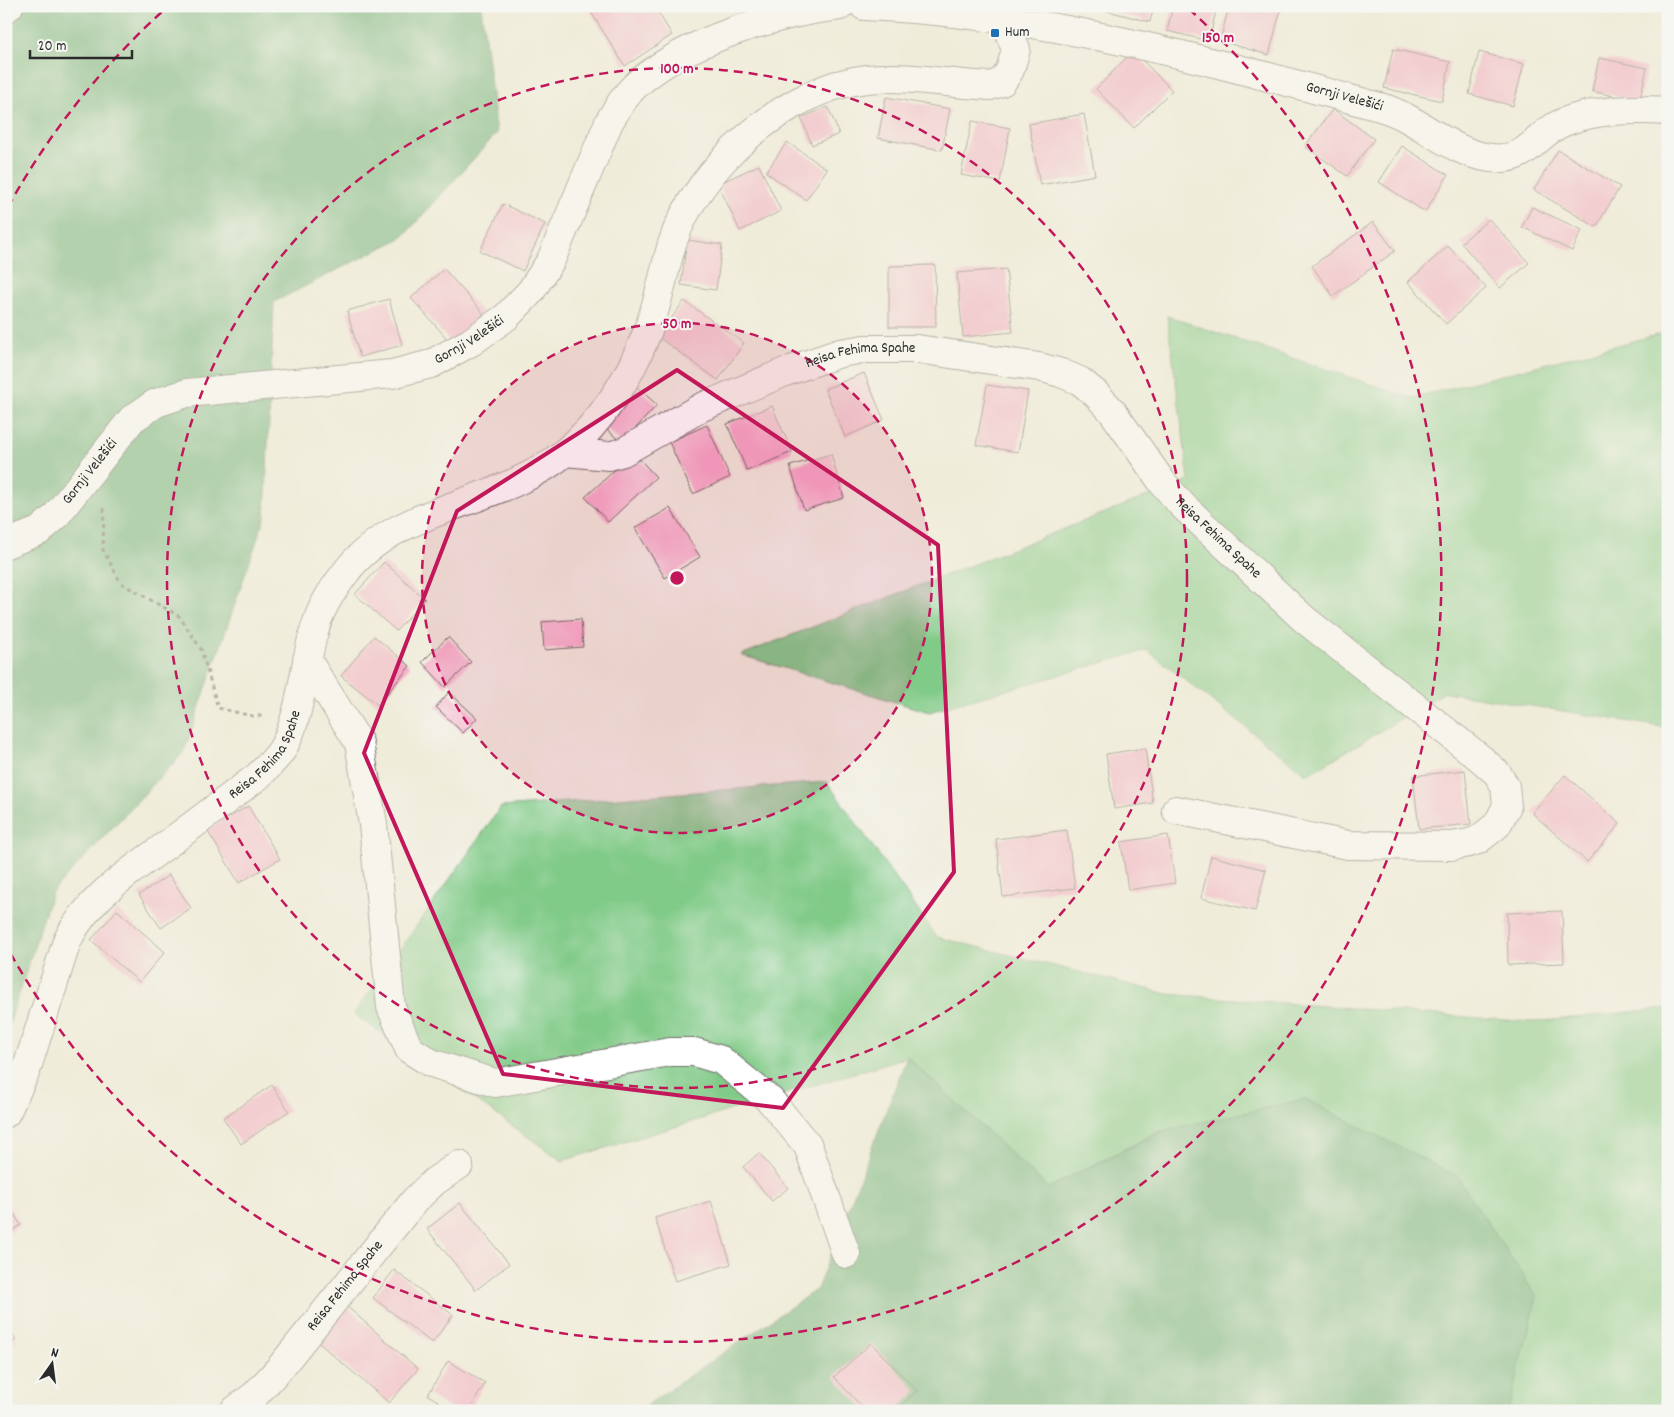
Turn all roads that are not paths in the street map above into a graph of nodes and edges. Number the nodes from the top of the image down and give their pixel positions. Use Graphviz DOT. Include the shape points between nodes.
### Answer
graph roads {
  1 [pos="840,6"];
  2 [pos="864,6"];
  3 [pos="1002,12"];
  4 [pos="1668,111"];
  5 [pos="565,452"];
  6 [pos="6,544"];
  7 [pos="307,660"];
  8 [pos="1176,810"];
  9 [pos="6,1113"];
  10 [pos="458,1165"];
  11 [pos="846,1254"];
  12 [pos="234,1411"];
  1 -- 6 [label="street, Gornji Velešići" via="808,10 723,35 697,47 637,85 620,103 609,122 551,260 531,291 506,317 471,342 431,364 392,374 187,393 156,402 132,419 54,517 39,531"];
  2 -- 3 [label="street, Gornji Velešići"];
  3 -- 4 [label="street, Gornji Velešići" via="1242,68 1389,110 1466,153 1493,158 1521,155 1562,123 1586,115 1612,111"];
  3 -- 5 [label="street, Reisa Fehima Spahe" via="1016,50 1010,70 1002,82 990,86 897,77 864,79 800,101 754,130 716,166 692,201 673,241 647,334 627,377 599,418"];
  5 -- 7 [label="street, Reisa Fehima Spahe" via="540,471 516,483 456,504 390,534 367,549 330,594 317,622"];
  5 -- 8 [label="street, Reisa Fehima Spahe" via="609,456 623,452 702,407 745,388 840,353 864,349 917,349 1061,373 1091,390 1112,411 1162,482 1206,528 1304,619 1497,773 1507,795 1507,806 1497,825 1478,840 1453,846 1348,844"];
  7 -- 9 [label="street, Reisa Fehima Spahe" via="295,717 282,749 257,777 113,885 76,924 67,941 26,1071"];
  7 -- 11 [label="street" via="359,743 373,824 391,1007 408,1048 431,1063 495,1084 670,1052 694,1052 721,1060 770,1100 808,1146"];
  10 -- 12 [label="street, Reisa Fehima Spahe" via="415,1200 279,1369 255,1395"];
}
